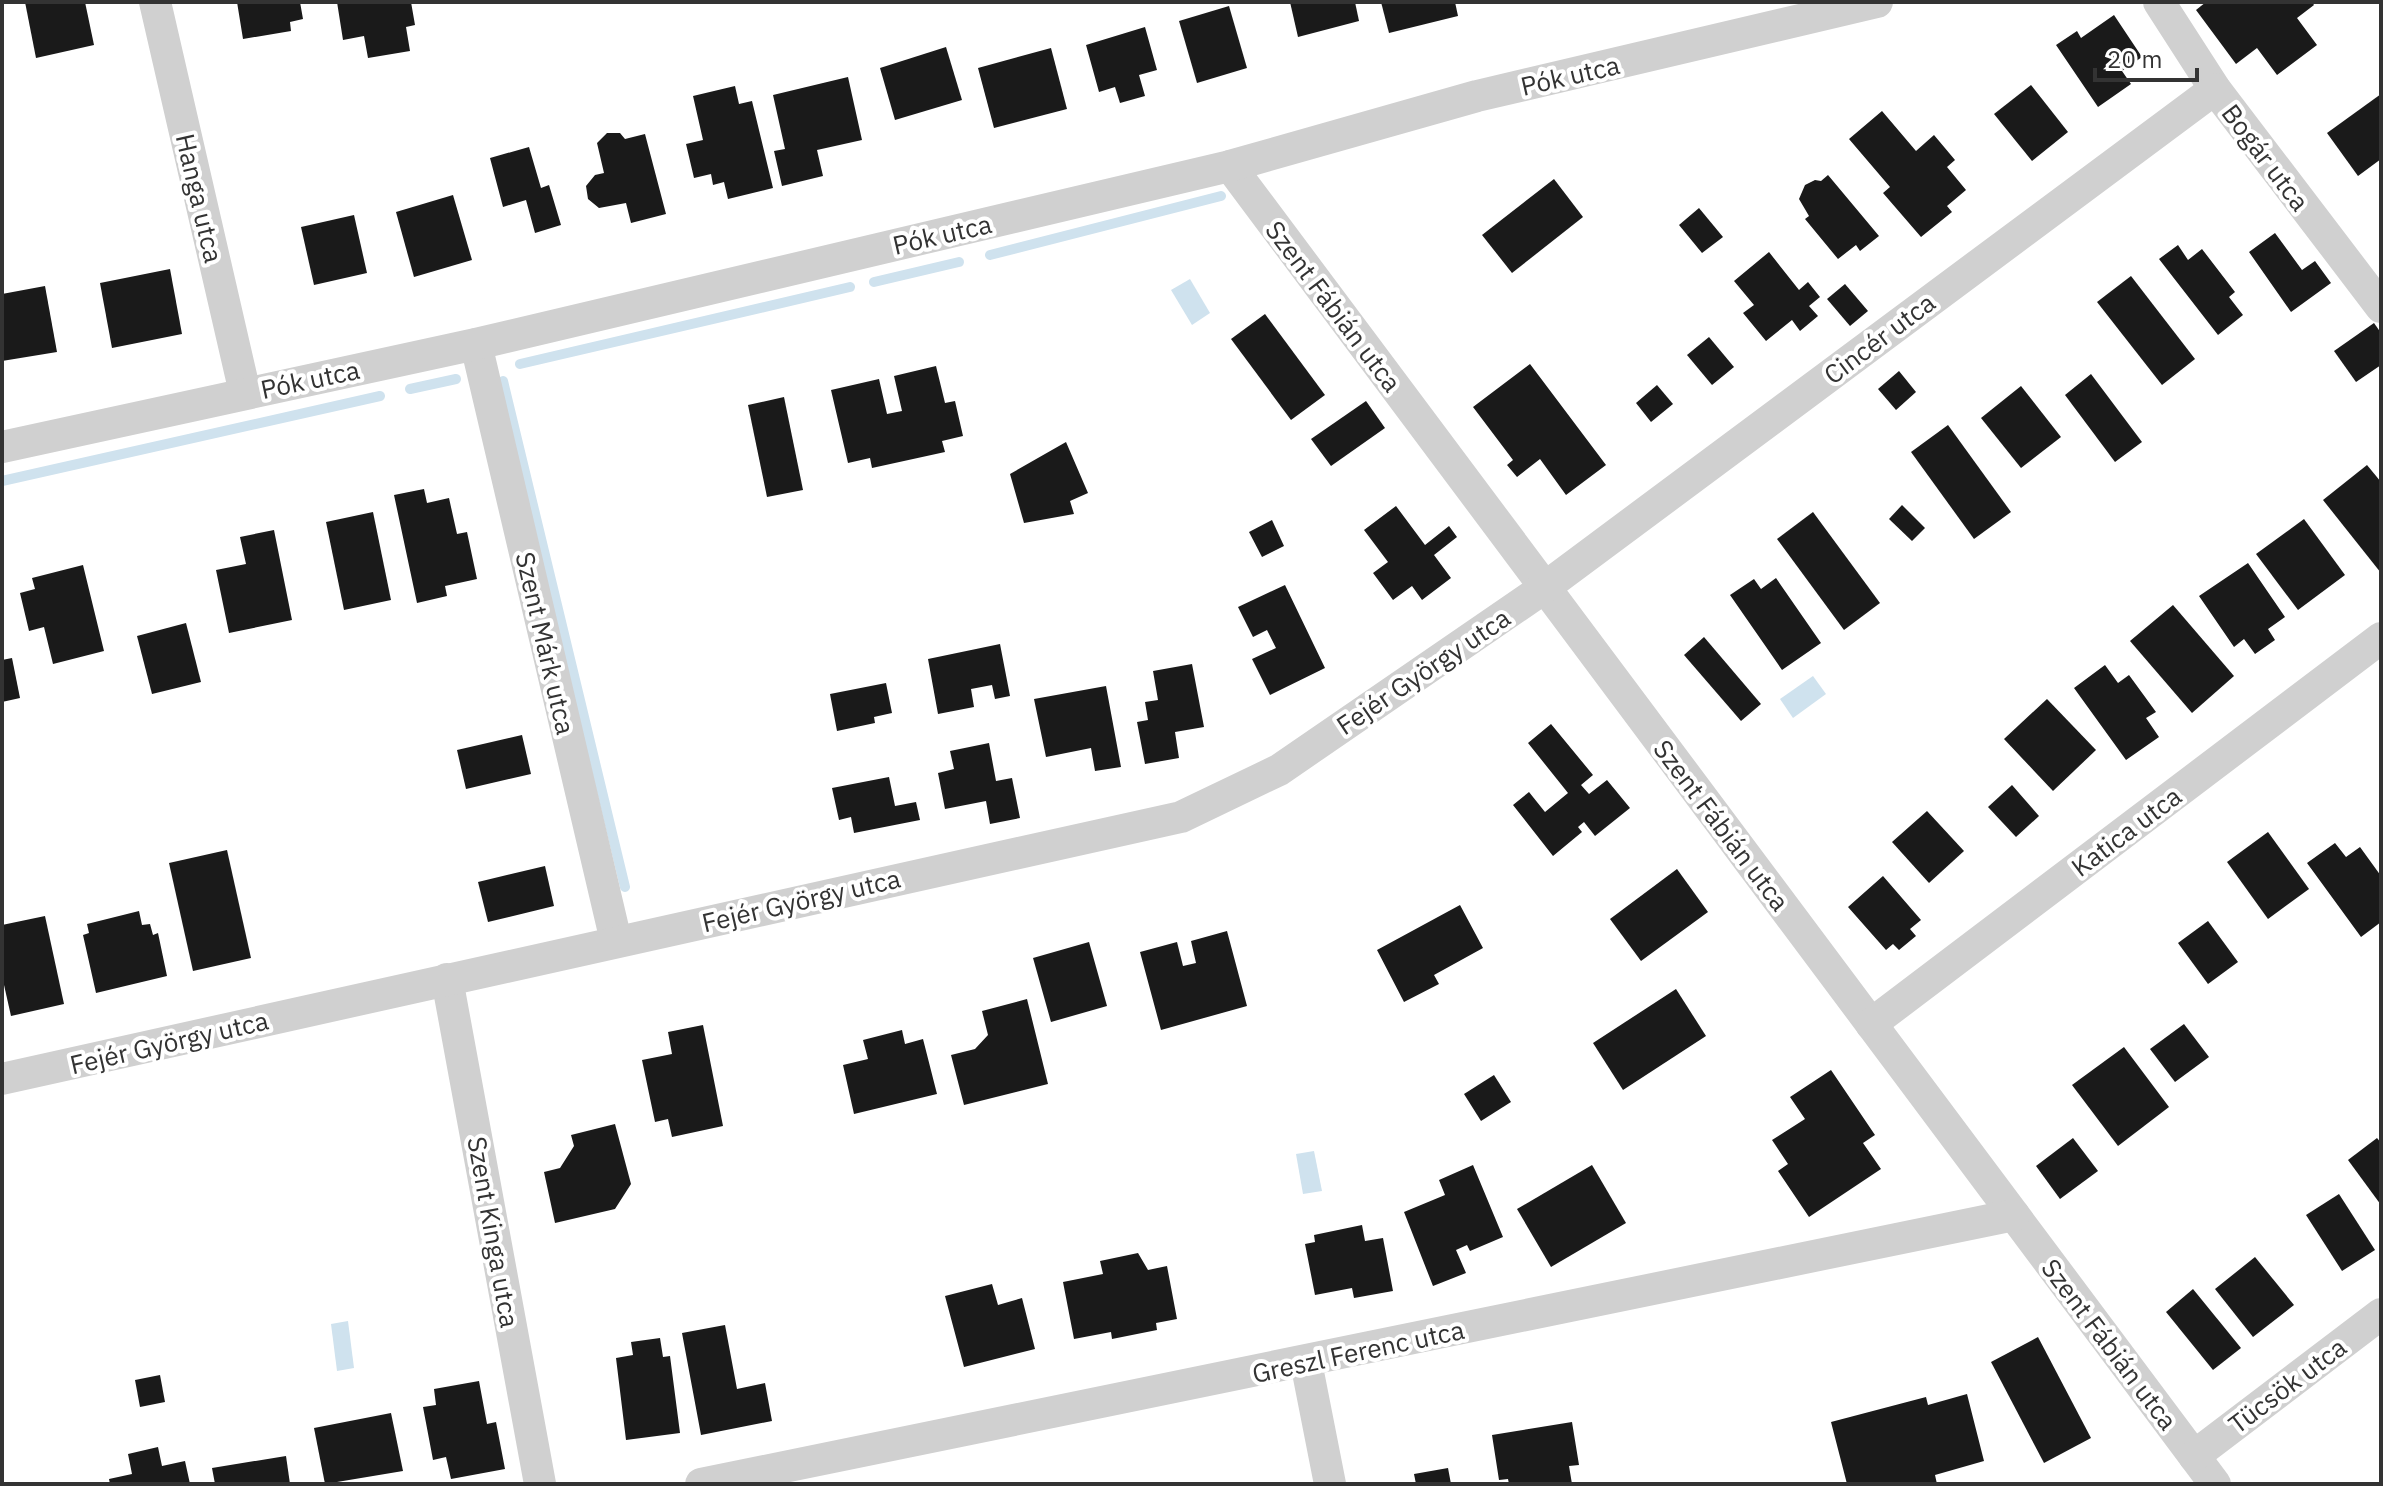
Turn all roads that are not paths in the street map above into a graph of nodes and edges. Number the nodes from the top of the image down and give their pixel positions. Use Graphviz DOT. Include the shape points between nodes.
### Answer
graph roads {
  1 [pos="155,2"];
  2 [pos="1877,2"];
  3 [pos="2159,2"];
  4 [pos="2215,89"];
  5 [pos="1230,166"];
  6 [pos="2381,307"];
  7 [pos="476,344"];
  8 [pos="245,393"];
  9 [pos="2,447"];
  10 [pos="1544,588"];
  11 [pos="2381,638"];
  12 [pos="616,941"];
  13 [pos="447,979"];
  14 [pos="1871,1024"];
  15 [pos="2,1079"];
  16 [pos="2014,1215"];
  17 [pos="2381,1314"];
  18 [pos="1306,1362"];
  19 [pos="2194,1456"];
  20 [pos="540,1484"];
  21 [pos="701,1484"];
  22 [pos="1330,1484"];
  23 [pos="2215,1484"];
  1 -- 8 [label="street, Hanga utca"];
  2 -- 5 [label="street, Pók utca" via="1477,96"];
  3 -- 4 [label="street, Bogár utca"];
  4 -- 6 [label="street, Bogár utca"];
  4 -- 10 [label="street, Cincér utca"];
  5 -- 7 [label="street, Pók utca"];
  5 -- 10 [label="street, Szent Fábián utca"];
  7 -- 8 [label="street, Pók utca"];
  7 -- 12 [label="street, Szent Márk utca"];
  8 -- 9 [label="street, Pók utca"];
  10 -- 12 [label="street, Fejér György utca" via="1279,770 1181,817"];
  10 -- 14 [label="street, Szent Fábián utca"];
  11 -- 14 [label="street, Katica utca"];
  12 -- 13 [label="street, Fejér György utca"];
  13 -- 15 [label="street, Fejér György utca"];
  13 -- 20 [label="street, Szent Kinga utca"];
  14 -- 16 [label="street, Szent Fábián utca"];
  16 -- 18 [label="street, Greszl Ferenc utca"];
  16 -- 19 [label="street, Szent Fábián utca"];
  17 -- 19 [label="street, Tücsök utca"];
  18 -- 21 [label="street, Greszl Ferenc utca"];
  18 -- 22 [label="street"];
  19 -- 23 [label="street, Szent Fábián utca"];
}
